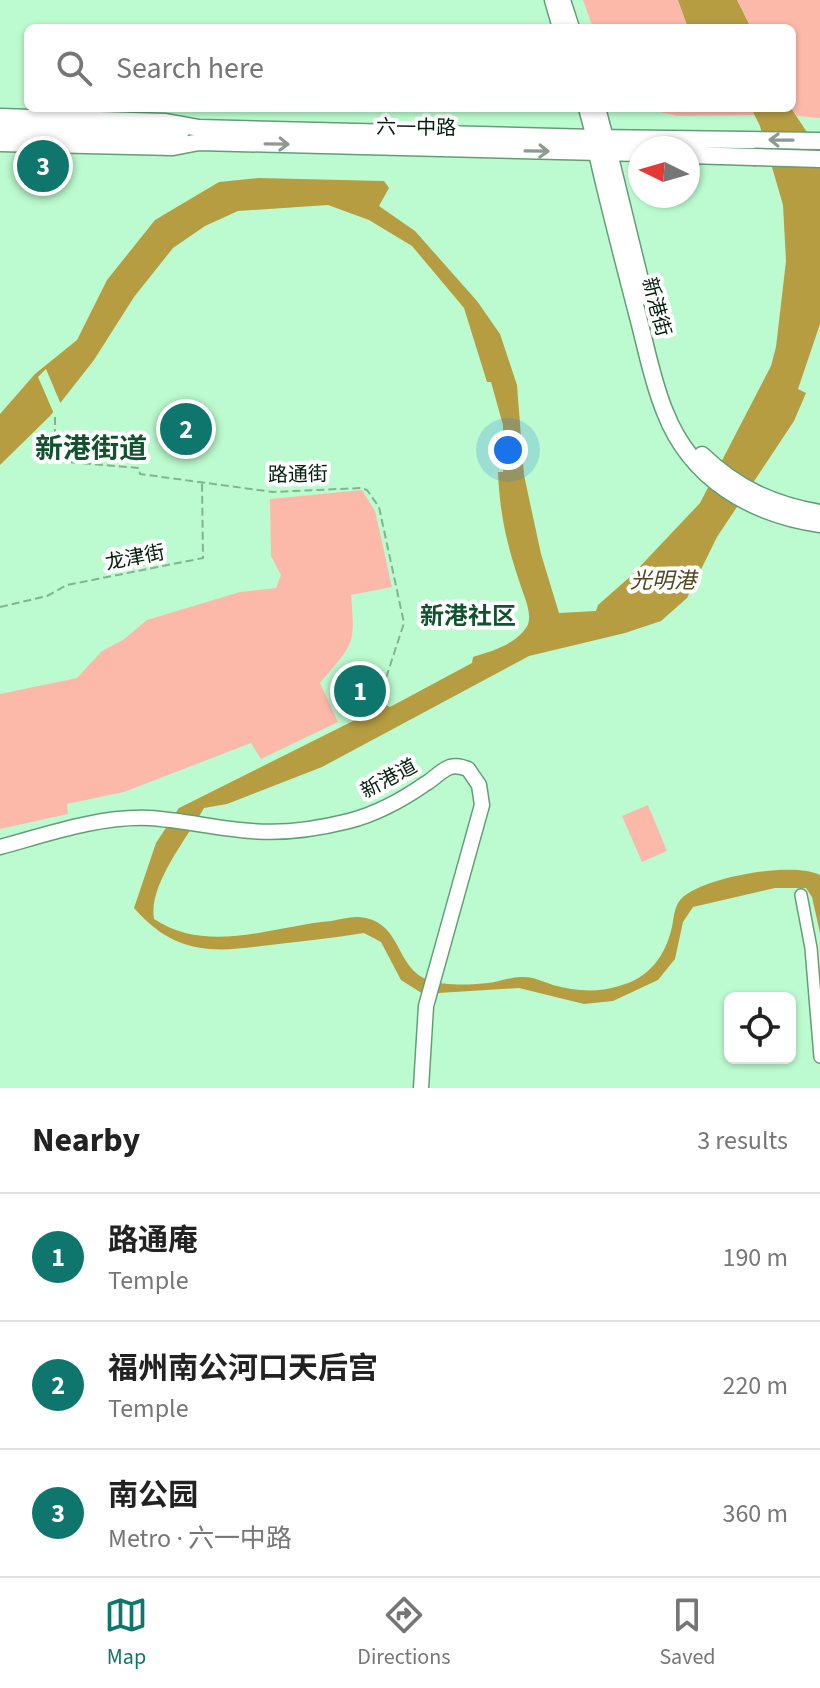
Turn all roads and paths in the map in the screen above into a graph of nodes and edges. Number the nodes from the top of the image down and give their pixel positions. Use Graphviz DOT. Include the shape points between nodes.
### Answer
graph roads {
  1 [pos="552,0"];
  2 [pos="563,0"];
  3 [pos="559,24"];
  4 [pos="571,24"];
  5 [pos="588,112"];
  6 [pos="598,112"];
  7 [pos="0,117"];
  8 [pos="0,128"];
  9 [pos="199,135"];
  10 [pos="818,141"];
  11 [pos="0,143"];
  12 [pos="602,145"];
  13 [pos="628,150"];
  14 [pos="700,155"];
  15 [pos="820,159"];
  16 [pos="55,417"];
  17 [pos="202,482"];
  18 [pos="753,500"];
  19 [pos="820,513"];
  20 [pos="820,524"];
  21 [pos="0,607"];
  22 [pos="370,701"];
  23 [pos="0,847"];
  24 [pos="801,895"];
  25 [pos="820,1057"];
  26 [pos="421,1088"];
  1 -- 3 [label="street"];
  2 -- 4 [label="street"];
  5 -- 12 [label="street"];
  6 -- 12 [label="street"];
  7 -- 9 [label="main road, 六一中路" via="166,122"];
  8 -- 9 [label="main road"];
  9 -- 11 [label="main road, 六一中路" via="173,147"];
  9 -- 12 [label="main road, 六一中路"];
  10 -- 12 [label="main road, 六一中路, one-way"];
  12 -- 13 [label="main road, 六一中路"];
  12 -- 18 [label="main road, 新港街" via="660,399 674,433 699,460"];
  14 -- 15 [label="main road, bridge"];
  16 -- 17 [label="path, 路通街" via="55,461 139,468 140,474"];
  17 -- 21 [label="path, 龙津街" via="203,558 67,585 47,596"];
  17 -- 22 [label="path, 路通街" via="273,492 361,488 373,497 404,623 385,681"];
  18 -- 19 [label="main road"];
  18 -- 20 [label="main road" via="776,515"];
  23 -- 26 [label="street, 新港道" via="139,818 262,832 325,826 387,806 448,768 468,769 479,785 482,805 426,1006"];
  24 -- 25 [label="street"];
}
